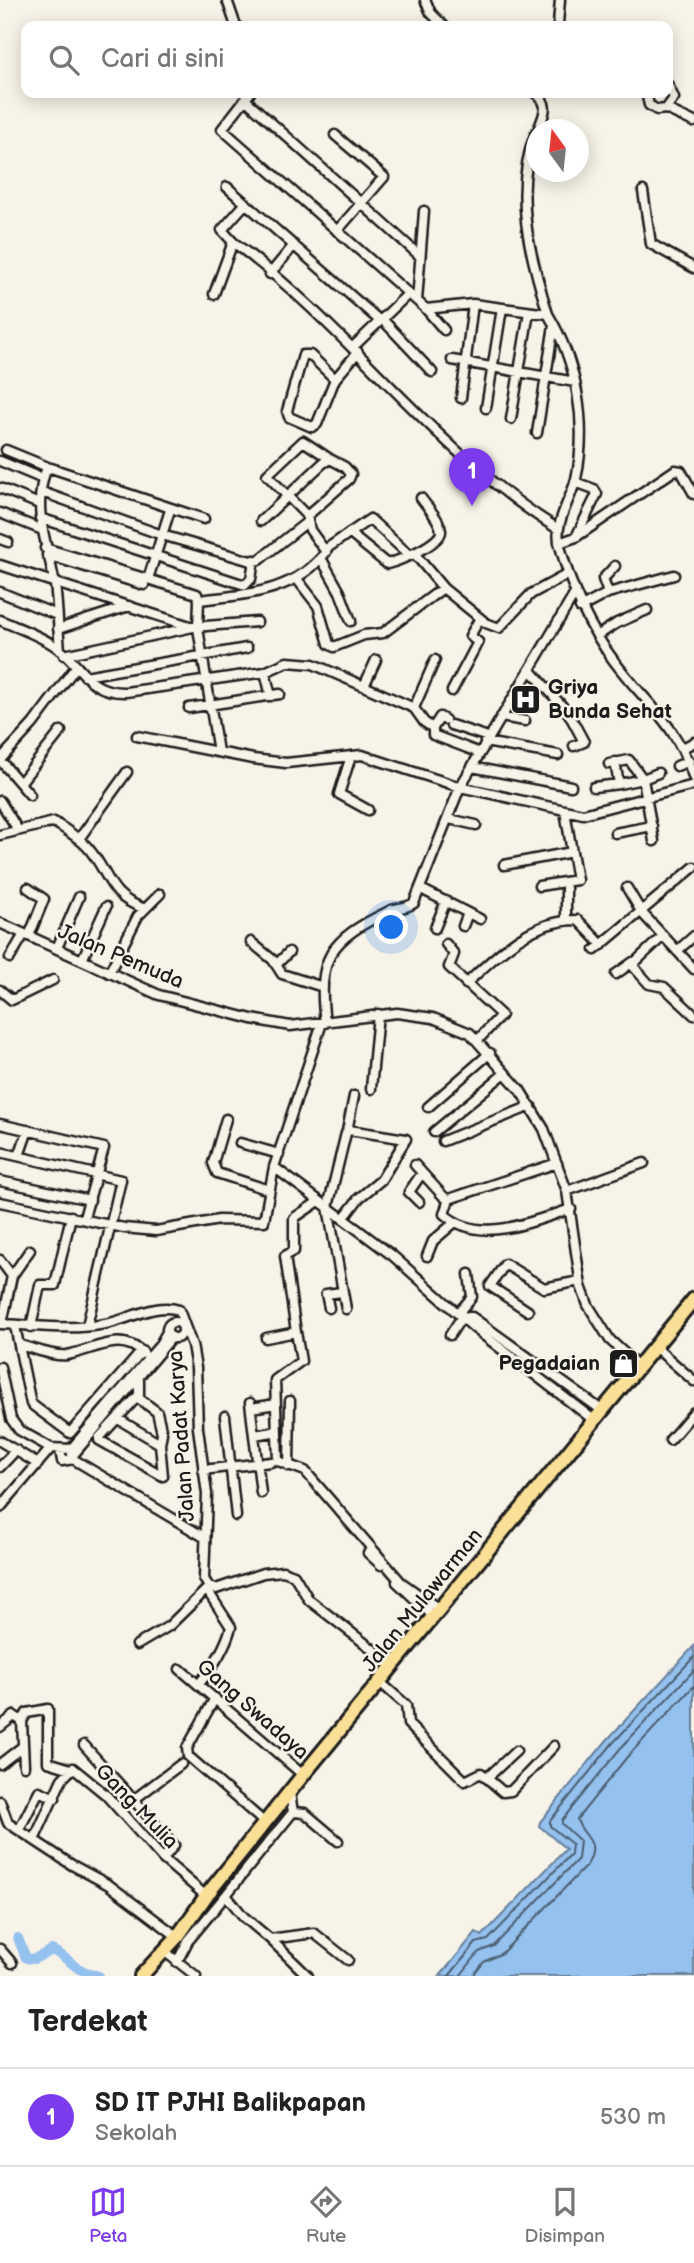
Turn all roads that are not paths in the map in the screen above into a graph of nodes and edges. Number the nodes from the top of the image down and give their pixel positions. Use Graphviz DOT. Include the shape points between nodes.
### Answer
graph roads {
  1 [pos="227,0"];
  2 [pos="425,0"];
  3 [pos="560,0"];
  4 [pos="234,21"];
  5 [pos="439,21"];
  6 [pos="558,21"];
  7 [pos="673,97"];
  8 [pos="247,98"];
  9 [pos="249,98"];
  10 [pos="542,98"];
  11 [pos="647,98"];
  12 [pos="666,109"];
  13 [pos="541,119"];
  14 [pos="694,122"];
  15 [pos="335,135"];
  16 [pos="526,182"];
  17 [pos="227,187"];
  18 [pos="643,191"];
  19 [pos="246,203"];
  20 [pos="362,203"];
  21 [pos="424,211"];
  22 [pos="337,231"];
  23 [pos="233,242"];
  24 [pos="294,245"];
  25 [pos="421,256"];
  26 [pos="694,268"];
  27 [pos="270,274"];
  28 [pos="214,294"];
  29 [pos="407,295"];
  30 [pos="417,301"];
  31 [pos="473,304"];
  32 [pos="502,308"];
  33 [pos="426,309"];
  34 [pos="529,312"];
  35 [pos="548,314"];
  36 [pos="381,320"];
  37 [pos="554,323"];
  38 [pos="444,330"];
  39 [pos="355,349"];
  40 [pos="452,360"];
  41 [pos="467,364"];
  42 [pos="493,368"];
  43 [pos="432,372"];
  44 [pos="519,373"];
  45 [pos="546,377"];
  46 [pos="335,379"];
  47 [pos="575,382"];
  48 [pos="461,398"];
  49 [pos="486,408"];
  50 [pos="511,419"];
  51 [pos="537,433"];
  52 [pos="6,450"];
  53 [pos="330,458"];
  54 [pos="0,461"];
  55 [pos="50,468"];
  56 [pos="43,479"];
  57 [pos="88,481"];
  58 [pos="575,482"];
  59 [pos="0,488"];
  60 [pos="42,492"];
  61 [pos="84,492"];
  62 [pos="694,494"];
  63 [pos="286,496"];
  64 [pos="421,498"];
  65 [pos="39,504"];
  66 [pos="170,510"];
  67 [pos="0,513"];
  68 [pos="40,518"];
  69 [pos="204,519"];
  70 [pos="307,519"];
  71 [pos="261,521"];
  72 [pos="40,529"];
  73 [pos="558,529"];
  74 [pos="349,533"];
  75 [pos="162,535"];
  76 [pos="576,537"];
  77 [pos="559,543"];
  78 [pos="326,549"];
  79 [pos="46,552"];
  80 [pos="411,554"];
  81 [pos="155,557"];
  82 [pos="321,558"];
  83 [pos="254,560"];
  84 [pos="0,565"];
  85 [pos="615,566"];
  86 [pos="568,574"];
  87 [pos="674,575"];
  88 [pos="297,579"];
  89 [pos="146,582"];
  90 [pos="54,585"];
  91 [pos="443,588"];
  92 [pos="0,592"];
  93 [pos="608,593"];
  94 [pos="574,595"];
  95 [pos="199,600"];
  96 [pos="130,606"];
  97 [pos="580,608"];
  98 [pos="647,610"];
  99 [pos="57,615"];
  100 [pos="480,618"];
  101 [pos="0,620"];
  102 [pos="351,621"];
  103 [pos="257,622"];
  104 [pos="196,627"];
  105 [pos="58,629"];
  106 [pos="597,636"];
  107 [pos="247,648"];
  108 [pos="62,652"];
  109 [pos="203,655"];
  110 [pos="376,660"];
  111 [pos="435,660"];
  112 [pos="75,667"];
  113 [pos="530,669"];
  114 [pos="265,673"];
  115 [pos="85,676"];
  116 [pos="207,679"];
  117 [pos="363,686"];
  118 [pos="452,691"];
  119 [pos="280,694"];
  120 [pos="271,696"];
  121 [pos="211,704"];
  122 [pos="188,708"];
  123 [pos="414,708"];
  124 [pos="501,717"];
  125 [pos="525,721"];
  126 [pos="433,728"];
  127 [pos="61,731"];
  128 [pos="138,736"];
  129 [pos="486,740"];
  130 [pos="694,742"];
  131 [pos="574,746"];
  132 [pos="683,748"];
  133 [pos="218,752"];
  134 [pos="480,753"];
  135 [pos="351,755"];
  136 [pos="558,755"];
  137 [pos="0,760"];
  138 [pos="688,761"];
  139 [pos="677,766"];
  140 [pos="472,768"];
  141 [pos="127,772"];
  142 [pos="658,773"];
  143 [pos="643,779"];
  144 [pos="694,779"];
  145 [pos="20,783"];
  146 [pos="619,784"];
  147 [pos="694,785"];
  148 [pos="571,786"];
  149 [pos="460,787"];
  150 [pos="594,787"];
  151 [pos="30,795"];
  152 [pos="647,798"];
  153 [pos="0,801"];
  154 [pos="368,810"];
  155 [pos="565,811"];
  156 [pos="449,820"];
  157 [pos="476,825"];
  158 [pos="652,827"];
  159 [pos="18,830"];
  160 [pos="615,833"];
  161 [pos="0,835"];
  162 [pos="79,839"];
  163 [pos="654,841"];
  164 [pos="572,852"];
  165 [pos="504,864"];
  166 [pos="694,867"];
  167 [pos="539,886"];
  168 [pos="28,888"];
  169 [pos="566,888"];
  170 [pos="627,888"];
  171 [pos="421,889"];
  172 [pos="160,894"];
  173 [pos="79,897"];
  174 [pos="446,901"];
  175 [pos="106,907"];
  176 [pos="143,908"];
  177 [pos="468,913"];
  178 [pos="642,913"];
  179 [pos="480,919"];
  180 [pos="566,921"];
  181 [pos="0,923"];
  182 [pos="463,926"];
  183 [pos="435,928"];
  184 [pos="259,934"];
  185 [pos="27,935"];
  186 [pos="694,936"];
  187 [pos="662,937"];
  188 [pos="446,944"];
  189 [pos="57,948"];
  190 [pos="677,951"];
  191 [pos="289,953"];
  192 [pos="10,958"];
  193 [pos="82,960"];
  194 [pos="633,962"];
  195 [pos="276,965"];
  196 [pos="694,968"];
  197 [pos="109,973"];
  198 [pos="616,974"];
  199 [pos="52,980"];
  200 [pos="466,984"];
  201 [pos="323,987"];
  202 [pos="0,990"];
  203 [pos="378,1014"];
  204 [pos="694,1015"];
  205 [pos="323,1023"];
  206 [pos="478,1040"];
  207 [pos="490,1054"];
  208 [pos="505,1073"];
  209 [pos="371,1089"];
  210 [pos="354,1096"];
  211 [pos="531,1106"];
  212 [pos="428,1107"];
  213 [pos="226,1119"];
  214 [pos="0,1124"];
  215 [pos="27,1130"];
  216 [pos="347,1131"];
  217 [pos="434,1132"];
  218 [pos="443,1141"];
  219 [pos="240,1143"];
  220 [pos="0,1152"];
  221 [pos="279,1154"];
  222 [pos="19,1156"];
  223 [pos="557,1163"];
  224 [pos="644,1163"];
  225 [pos="415,1165"];
  226 [pos="274,1167"];
  227 [pos="422,1173"];
  228 [pos="98,1174"];
  229 [pos="0,1181"];
  230 [pos="270,1190"];
  231 [pos="567,1191"];
  232 [pos="449,1199"];
  233 [pos="90,1200"];
  234 [pos="319,1201"];
  235 [pos="0,1202"];
  236 [pos="419,1202"];
  237 [pos="328,1207"];
  238 [pos="571,1209"];
  239 [pos="86,1214"];
  240 [pos="71,1216"];
  241 [pos="343,1220"];
  242 [pos="454,1223"];
  243 [pos="112,1225"];
  244 [pos="30,1250"];
  245 [pos="427,1256"];
  246 [pos="0,1260"];
  247 [pos="469,1274"];
  248 [pos="12,1276"];
  249 [pos="580,1282"];
  250 [pos="342,1292"];
  251 [pos="694,1299"];
  252 [pos="3,1302"];
  253 [pos="329,1308"];
  254 [pos="346,1309"];
  255 [pos="528,1311"];
  256 [pos="463,1315"];
  257 [pos="179,1316"];
  258 [pos="1,1324"];
  259 [pos="15,1326"];
  260 [pos="87,1326"];
  261 [pos="31,1327"];
  262 [pos="184,1330"];
  263 [pos="296,1332"];
  264 [pos="170,1335"];
  265 [pos="450,1335"];
  266 [pos="266,1338"];
  267 [pos="19,1345"];
  268 [pos="656,1347"];
  269 [pos="142,1351"];
  270 [pos="149,1359"];
  271 [pos="638,1366"];
  272 [pos="0,1367"];
  273 [pos="139,1380"];
  274 [pos="694,1381"];
  275 [pos="137,1397"];
  276 [pos="290,1401"];
  277 [pos="270,1405"];
  278 [pos="694,1412"];
  279 [pos="10,1413"];
  280 [pos="0,1416"];
  281 [pos="225,1416"];
  282 [pos="599,1416"];
  283 [pos="118,1419"];
  284 [pos="273,1432"];
  285 [pos="254,1435"];
  286 [pos="670,1440"];
  287 [pos="0,1441"];
  288 [pos="160,1444"];
  289 [pos="55,1449"];
  290 [pos="16,1450"];
  291 [pos="73,1454"];
  292 [pos="271,1462"];
  293 [pos="38,1464"];
  294 [pos="257,1464"];
  295 [pos="289,1466"];
  296 [pos="0,1467"];
  297 [pos="231,1468"];
  298 [pos="203,1470"];
  299 [pos="261,1493"];
  300 [pos="0,1508"];
  301 [pos="236,1516"];
  302 [pos="204,1536"];
  303 [pos="368,1553"];
  304 [pos="208,1589"];
  305 [pos="436,1612"];
  306 [pos="137,1645"];
  307 [pos="393,1665"];
  308 [pos="180,1669"];
  309 [pos="381,1683"];
  310 [pos="199,1685"];
  311 [pos="215,1698"];
  312 [pos="22,1721"];
  313 [pos="0,1727"];
  314 [pos="84,1745"];
  315 [pos="554,1746"];
  316 [pos="22,1747"];
  317 [pos="516,1751"];
  318 [pos="0,1764"];
  319 [pos="181,1765"];
  320 [pos="24,1766"];
  321 [pos="71,1769"];
  322 [pos="303,1775"];
  323 [pos="487,1778"];
  324 [pos="119,1784"];
  325 [pos="290,1793"];
  326 [pos="106,1795"];
  327 [pos="55,1798"];
  328 [pos="0,1801"];
  329 [pos="132,1801"];
  330 [pos="293,1812"];
  331 [pos="265,1823"];
  332 [pos="4,1826"];
  333 [pos="19,1830"];
  334 [pos="34,1840"];
  335 [pos="338,1841"];
  336 [pos="163,1859"];
  337 [pos="226,1895"];
  338 [pos="206,1896"];
  339 [pos="178,1931"];
  340 [pos="271,1939"];
  341 [pos="0,1949"];
  342 [pos="164,1951"];
  343 [pos="348,1959"];
  344 [pos="177,1962"];
  345 [pos="12,1964"];
  346 [pos="133,1976"];
  347 [pos="141,1976"];
  348 [pos="196,1976"];
  349 [pos="308,1976"];
  1 -- 4 [label="street"];
  2 -- 5 [label="street"];
  3 -- 6 [label="street"];
  7 -- 12 [label="street"];
  8 -- 22 [label="street" via="222,130"];
  9 -- 20 [label="street"];
  10 -- 13 [label="street" via="546,106"];
  11 -- 12 [label="street" via="657,110"];
  12 -- 14 [label="street"];
  15 -- 20 [label="street" via="383,174"];
  16 -- 35 [label="street" via="531,257"];
  17 -- 19 [label="street"];
  18 -- 26 [label="street" via="651,244"];
  19 -- 23 [label="street" via="222,230"];
  19 -- 24 [label="street"];
  20 -- 22 [label="street"];
  20 -- 25 [label="street"];
  21 -- 25 [label="street"];
  22 -- 29 [label="street"];
  23 -- 27 [label="street"];
  23 -- 28 [label="street"];
  24 -- 27 [label="street"];
  24 -- 36 [label="street"];
  25 -- 30 [label="street"];
  27 -- 39 [label="street"];
  29 -- 30 [label="street"];
  29 -- 36 [label="street"];
  30 -- 33 [label="street"];
  31 -- 32 [label="street"];
  31 -- 33 [label="street"];
  31 -- 41 [label="street"];
  32 -- 34 [label="street"];
  32 -- 42 [label="street"];
  33 -- 38 [label="street"];
  34 -- 35 [label="street"];
  34 -- 44 [label="street"];
  35 -- 37 [label="street"];
  36 -- 39 [label="street"];
  36 -- 43 [label="street"];
  37 -- 45 [label="street"];
  37 -- 47 [label="street"];
  39 -- 46 [label="street"];
  39 -- 73 [label="street" via="433,431 518,505"];
  40 -- 41 [label="street"];
  41 -- 42 [label="street"];
  41 -- 48 [label="street"];
  42 -- 44 [label="street"];
  42 -- 49 [label="street"];
  44 -- 45 [label="street"];
  44 -- 50 [label="street"];
  45 -- 47 [label="street"];
  45 -- 51 [label="street"];
  46 -- 46 [label="street" via="310,355 303,355 289,417 314,426"];
  47 -- 58 [label="street" via="580,417"];
  52 -- 55 [label="street"];
  53 -- 63 [label="street"];
  53 -- 63 [label="street" via="303,441 267,475"];
  53 -- 70 [label="street" via="351,476"];
  54 -- 56 [label="street"];
  55 -- 56 [label="street"];
  55 -- 57 [label="street"];
  56 -- 60 [label="street"];
  57 -- 61 [label="street"];
  57 -- 66 [label="street"];
  58 -- 73 [label="street"];
  58 -- 76 [label="street" via="597,494"];
  59 -- 65 [label="street"];
  60 -- 65 [label="street"];
  60 -- 75 [label="street"];
  62 -- 76 [label="street" via="681,471 675,470"];
  63 -- 70 [label="street"];
  63 -- 71 [label="street"];
  64 -- 80 [label="street" via="439,523 441,535"];
  65 -- 68 [label="street"];
  66 -- 69 [label="street"];
  66 -- 75 [label="street"];
  67 -- 72 [label="street"];
  68 -- 72 [label="street"];
  68 -- 81 [label="street"];
  70 -- 78 [label="street"];
  70 -- 83 [label="street"];
  72 -- 79 [label="street"];
  73 -- 77 [label="street"];
  74 -- 78 [label="street"];
  74 -- 80 [label="street" via="387,564"];
  74 -- 80 [label="street" via="372,520"];
  75 -- 81 [label="street"];
  75 -- 83 [label="street"];
  76 -- 77 [label="street"];
  77 -- 86 [label="street"];
  78 -- 82 [label="street"];
  79 -- 89 [label="street"];
  79 -- 90 [label="street"];
  80 -- 91 [label="street"];
  81 -- 83 [label="street" via="245,585 251,579"];
  81 -- 89 [label="street"];
  82 -- 88 [label="street"];
  82 -- 102 [label="street"];
  84 -- 90 [label="street"];
  85 -- 93 [label="street" via="603,579"];
  86 -- 94 [label="street"];
  86 -- 100 [label="street" via="531,594 499,628"];
  87 -- 93 [label="street"];
  88 -- 91 [label="street" via="312,596 334,647 383,633"];
  88 -- 95 [label="street" via="261,593"];
  89 -- 95 [label="street" via="197,594"];
  90 -- 96 [label="street"];
  90 -- 99 [label="street"];
  91 -- 100 [label="street"];
  92 -- 99 [label="street"];
  93 -- 97 [label="street"];
  94 -- 97 [label="street"];
  94 -- 113 [label="street"];
  95 -- 104 [label="street"];
  96 -- 104 [label="street"];
  96 -- 105 [label="street"];
  97 -- 106 [label="street"];
  98 -- 106 [label="street"];
  99 -- 105 [label="street"];
  100 -- 118 [label="street" via="470,636 478,642"];
  101 -- 108 [label="street"];
  103 -- 104 [label="street"];
  104 -- 108 [label="street"];
  104 -- 109 [label="street"];
  105 -- 108 [label="street"];
  106 -- 132 [label="street" via="663,716"];
  107 -- 109 [label="street"];
  108 -- 112 [label="street"];
  109 -- 115 [label="street"];
  109 -- 116 [label="street"];
  110 -- 117 [label="street"];
  111 -- 123 [label="street"];
  112 -- 115 [label="street"];
  112 -- 137 [label="street"];
  113 -- 124 [label="street"];
  113 -- 131 [label="street" via="575,722 584,742"];
  114 -- 116 [label="street"];
  114 -- 117 [label="street" via="287,662 313,664"];
  114 -- 120 [label="street"];
  115 -- 116 [label="street" via="101,689 126,692"];
  116 -- 121 [label="street"];
  117 -- 123 [label="street"];
  119 -- 120 [label="street"];
  120 -- 121 [label="street"];
  121 -- 122 [label="street"];
  121 -- 133 [label="street"];
  123 -- 126 [label="street"];
  124 -- 125 [label="street"];
  124 -- 129 [label="street"];
  126 -- 129 [label="street" via="440,717"];
  126 -- 134 [label="street" via="435,736"];
  127 -- 145 [label="street"];
  128 -- 133 [label="street"];
  129 -- 134 [label="street"];
  129 -- 136 [label="street"];
  130 -- 132 [label="street"];
  132 -- 138 [label="street"];
  133 -- 135 [label="street" via="286,763"];
  134 -- 140 [label="street"];
  135 -- 149 [label="street"];
  135 -- 154 [label="street" via="339,794"];
  137 -- 145 [label="street"];
  138 -- 139 [label="street"];
  138 -- 144 [label="street"];
  140 -- 148 [label="street"];
  140 -- 149 [label="street"];
  141 -- 162 [label="street"];
  142 -- 143 [label="street"];
  143 -- 146 [label="street"];
  143 -- 146 [label="street" via="629,760 612,763"];
  143 -- 152 [label="street"];
  145 -- 151 [label="street"];
  146 -- 150 [label="street"];
  147 -- 152 [label="street"];
  149 -- 155 [label="street"];
  149 -- 156 [label="street"];
  152 -- 155 [label="street" via="583,814"];
  152 -- 158 [label="street"];
  153 -- 159 [label="street"];
  155 -- 164 [label="street"];
  156 -- 157 [label="street"];
  156 -- 171 [label="street"];
  158 -- 160 [label="street"];
  158 -- 163 [label="street"];
  159 -- 161 [label="street"];
  159 -- 162 [label="street" via="51,821"];
  162 -- 176 [label="street" via="110,886"];
  164 -- 165 [label="street"];
  164 -- 167 [label="street" via="577,880"];
  166 -- 178 [label="street"];
  168 -- 185 [label="street" via="44,899"];
  169 -- 180 [label="street"];
  170 -- 178 [label="street"];
  171 -- 174 [label="street"];
  171 -- 201 [label="street" via="412,905 370,921 337,946 324,964"];
  172 -- 176 [label="street"];
  173 -- 189 [label="street"];
  174 -- 177 [label="street"];
  174 -- 183 [label="street"];
  175 -- 193 [label="street"];
  176 -- 197 [label="street"];
  177 -- 179 [label="street"];
  177 -- 182 [label="street"];
  178 -- 180 [label="street" via="598,948 581,922"];
  178 -- 187 [label="street"];
  180 -- 200 [label="street" via="526,933"];
  181 -- 185 [label="street, Jalan Pemuda"];
  184 -- 195 [label="street" via="249,944"];
  185 -- 189 [label="street, Jalan Pemuda"];
  185 -- 192 [label="street"];
  186 -- 190 [label="street"];
  187 -- 190 [label="street"];
  187 -- 194 [label="street"];
  188 -- 200 [label="street" via="454,954 449,967"];
  189 -- 193 [label="street, Jalan Pemuda"];
  190 -- 196 [label="street"];
  191 -- 195 [label="street"];
  193 -- 197 [label="street, Jalan Pemuda"];
  194 -- 198 [label="street"];
  194 -- 204 [label="street" via="649,984 664,988"];
  195 -- 201 [label="street" via="282,974"];
  197 -- 205 [label="street, Jalan Pemuda" via="159,995 228,1014 290,1026"];
  199 -- 202 [label="street" via="12,1000"];
  200 -- 206 [label="street" via="501,1015"];
  201 -- 205 [label="street"];
  203 -- 205 [label="street, Jalan Pemuda"];
  203 -- 206 [label="street, Jalan Pemuda" via="433,1018"];
  203 -- 209 [label="street"];
  205 -- 221 [label="street"];
  206 -- 207 [label="street, Jalan Pemuda"];
  207 -- 208 [label="street, Jalan Pemuda"];
  207 -- 212 [label="street"];
  208 -- 211 [label="street, Jalan Pemuda"];
  208 -- 217 [label="street"];
  210 -- 216 [label="street"];
  211 -- 218 [label="street"];
  211 -- 223 [label="street, Jalan Pemuda"];
  213 -- 230 [label="street" via="214,1163 217,1173"];
  214 -- 215 [label="street"];
  215 -- 222 [label="street"];
  215 -- 228 [label="street" via="101,1146 105,1151"];
  216 -- 237 [label="street"];
  216 -- 241 [label="street" via="406,1139 381,1180 359,1198"];
  219 -- 221 [label="street"];
  220 -- 222 [label="street"];
  221 -- 226 [label="street"];
  222 -- 228 [label="street"];
  223 -- 231 [label="street, Jalan Pemuda"];
  223 -- 232 [label="street"];
  224 -- 231 [label="street"];
  225 -- 227 [label="street"];
  226 -- 230 [label="street"];
  226 -- 234 [label="street"];
  227 -- 232 [label="street"];
  227 -- 236 [label="street" via="409,1192"];
  228 -- 233 [label="street"];
  228 -- 243 [label="street" via="122,1182"];
  229 -- 233 [label="street"];
  230 -- 243 [label="street" via="264,1221 219,1220 156,1231"];
  231 -- 238 [label="street, Jalan Pemuda"];
  232 -- 242 [label="street" via="444,1214"];
  233 -- 239 [label="street"];
  234 -- 237 [label="street"];
  234 -- 263 [label="street" via="294,1218 294,1251 285,1256"];
  235 -- 240 [label="street"];
  237 -- 241 [label="street"];
  237 -- 250 [label="street"];
  238 -- 242 [label="street" via="503,1229"];
  238 -- 249 [label="street, Jalan Pemuda"];
  240 -- 243 [label="street"];
  240 -- 261 [label="street" via="55,1285 40,1285"];
  241 -- 256 [label="street"];
  242 -- 245 [label="street" via="433,1241"];
  243 -- 260 [label="street"];
  244 -- 248 [label="street"];
  246 -- 248 [label="street"];
  247 -- 256 [label="street" via="472,1297"];
  248 -- 252 [label="street"];
  249 -- 255 [label="street" via="544,1288 504,1265 490,1286"];
  249 -- 271 [label="street, Jalan Pemuda" via="598,1324"];
  250 -- 253 [label="street" via="326,1294"];
  250 -- 254 [label="street"];
  251 -- 268 [label="highway, Jalan Mulawarman"];
  252 -- 258 [label="street"];
  256 -- 265 [label="street"];
  256 -- 282 [label="street"];
  257 -- 260 [label="street" via="168,1306"];
  257 -- 262 [label="street, Jalan Padat Karya"];
  257 -- 264 [label="street" via="168,1326"];
  258 -- 261 [label="street"];
  259 -- 267 [label="street"];
  260 -- 261 [label="street"];
  262 -- 264 [label="street"];
  262 -- 298 [label="street, Jalan Padat Karya" via="196,1368"];
  263 -- 266 [label="street"];
  263 -- 295 [label="street" via="301,1361 275,1381 277,1460"];
  264 -- 270 [label="street"];
  264 -- 273 [label="street"];
  267 -- 269 [label="street" via="68,1355 121,1341"];
  267 -- 269 [label="street" via="31,1404 70,1433"];
  268 -- 271 [label="highway, Jalan Mulawarman"];
  268 -- 274 [label="street"];
  269 -- 270 [label="street"];
  270 -- 291 [label="street"];
  271 -- 282 [label="highway, Jalan Mulawarman"];
  272 -- 279 [label="street"];
  273 -- 275 [label="street"];
  273 -- 291 [label="street"];
  275 -- 283 [label="street"];
  275 -- 288 [label="street" via="157,1412"];
  276 -- 295 [label="street"];
  277 -- 285 [label="street" via="251,1406"];
  278 -- 286 [label="street"];
  279 -- 280 [label="street"];
  279 -- 289 [label="street" via="19,1430"];
  281 -- 297 [label="street"];
  282 -- 305 [label="highway, Jalan Mulawarman"];
  283 -- 288 [label="street"];
  283 -- 288 [label="street" via="99,1440 161,1477 165,1474"];
  284 -- 285 [label="street"];
  285 -- 294 [label="street"];
  287 -- 290 [label="street"];
  289 -- 291 [label="street" via="65,1447"];
  289 -- 291 [label="street" via="62,1461"];
  289 -- 293 [label="street"];
  290 -- 293 [label="street"];
  290 -- 296 [label="street"];
  291 -- 302 [label="street"];
  292 -- 294 [label="street"];
  293 -- 300 [label="street"];
  294 -- 297 [label="street"];
  294 -- 299 [label="street"];
  295 -- 305 [label="street" via="305,1471 401,1582"];
  297 -- 298 [label="street"];
  297 -- 301 [label="street"];
  298 -- 302 [label="street, Jalan Padat Karya" via="207,1494"];
  302 -- 304 [label="street, Jalan Padat Karya"];
  303 -- 305 [label="street"];
  304 -- 306 [label="street" via="169,1626"];
  304 -- 307 [label="street" via="284,1571 293,1575 309,1600"];
  304 -- 310 [label="street" via="231,1627 217,1661"];
  305 -- 307 [label="highway, Jalan Mulawarman"];
  307 -- 309 [label="highway, Jalan Mulawarman"];
  308 -- 310 [label="street, Gang Swadaya"];
  309 -- 322 [label="highway, Jalan Mulawarman"];
  309 -- 323 [label="street" via="406,1705 408,1724 463,1780 479,1773"];
  310 -- 311 [label="street, Gang Swadaya"];
  311 -- 322 [label="street, Gang Swadaya"];
  311 -- 331 [label="street" via="187,1748 188,1756"];
  312 -- 313 [label="street" via="14,1716"];
  312 -- 316 [label="street"];
  312 -- 321 [label="street" via="27,1713 48,1709 48,1762"];
  314 -- 324 [label="street"];
  315 -- 323 [label="street" via="511,1791 503,1792"];
  316 -- 318 [label="street"];
  316 -- 320 [label="street"];
  317 -- 323 [label="street"];
  319 -- 329 [label="street"];
  321 -- 326 [label="street, Gang Mulia"];
  321 -- 327 [label="street, Gang Mulia"];
  322 -- 325 [label="highway, Jalan Mulawarman"];
  324 -- 326 [label="street"];
  324 -- 329 [label="street"];
  325 -- 330 [label="street"];
  325 -- 331 [label="highway, Jalan Mulawarman"];
  326 -- 336 [label="street, Gang Mulia"];
  327 -- 333 [label="street" via="39,1791"];
  327 -- 334 [label="street, Gang Mulia"];
  328 -- 332 [label="street"];
  329 -- 336 [label="street" via="174,1845"];
  330 -- 335 [label="street" via="305,1813"];
  330 -- 337 [label="street"];
  331 -- 338 [label="highway, Jalan Mulawarman"];
  332 -- 333 [label="street"];
  333 -- 334 [label="street"];
  334 -- 339 [label="street"];
  336 -- 338 [label="street, Gang Mulia"];
  337 -- 340 [label="street"];
  337 -- 344 [label="street" via="188,1941"];
  338 -- 339 [label="highway, Jalan Mulawarman"];
  339 -- 342 [label="highway, Jalan Mulawarman"];
  339 -- 346 [label="highway, Jalan Mulawarman"];
  340 -- 343 [label="street" via="314,1933"];
  340 -- 349 [label="street"];
  341 -- 345 [label="street"];
  342 -- 344 [label="street"];
  342 -- 347 [label="highway, Jalan Mulawarman"];
  344 -- 348 [label="street"];
}
